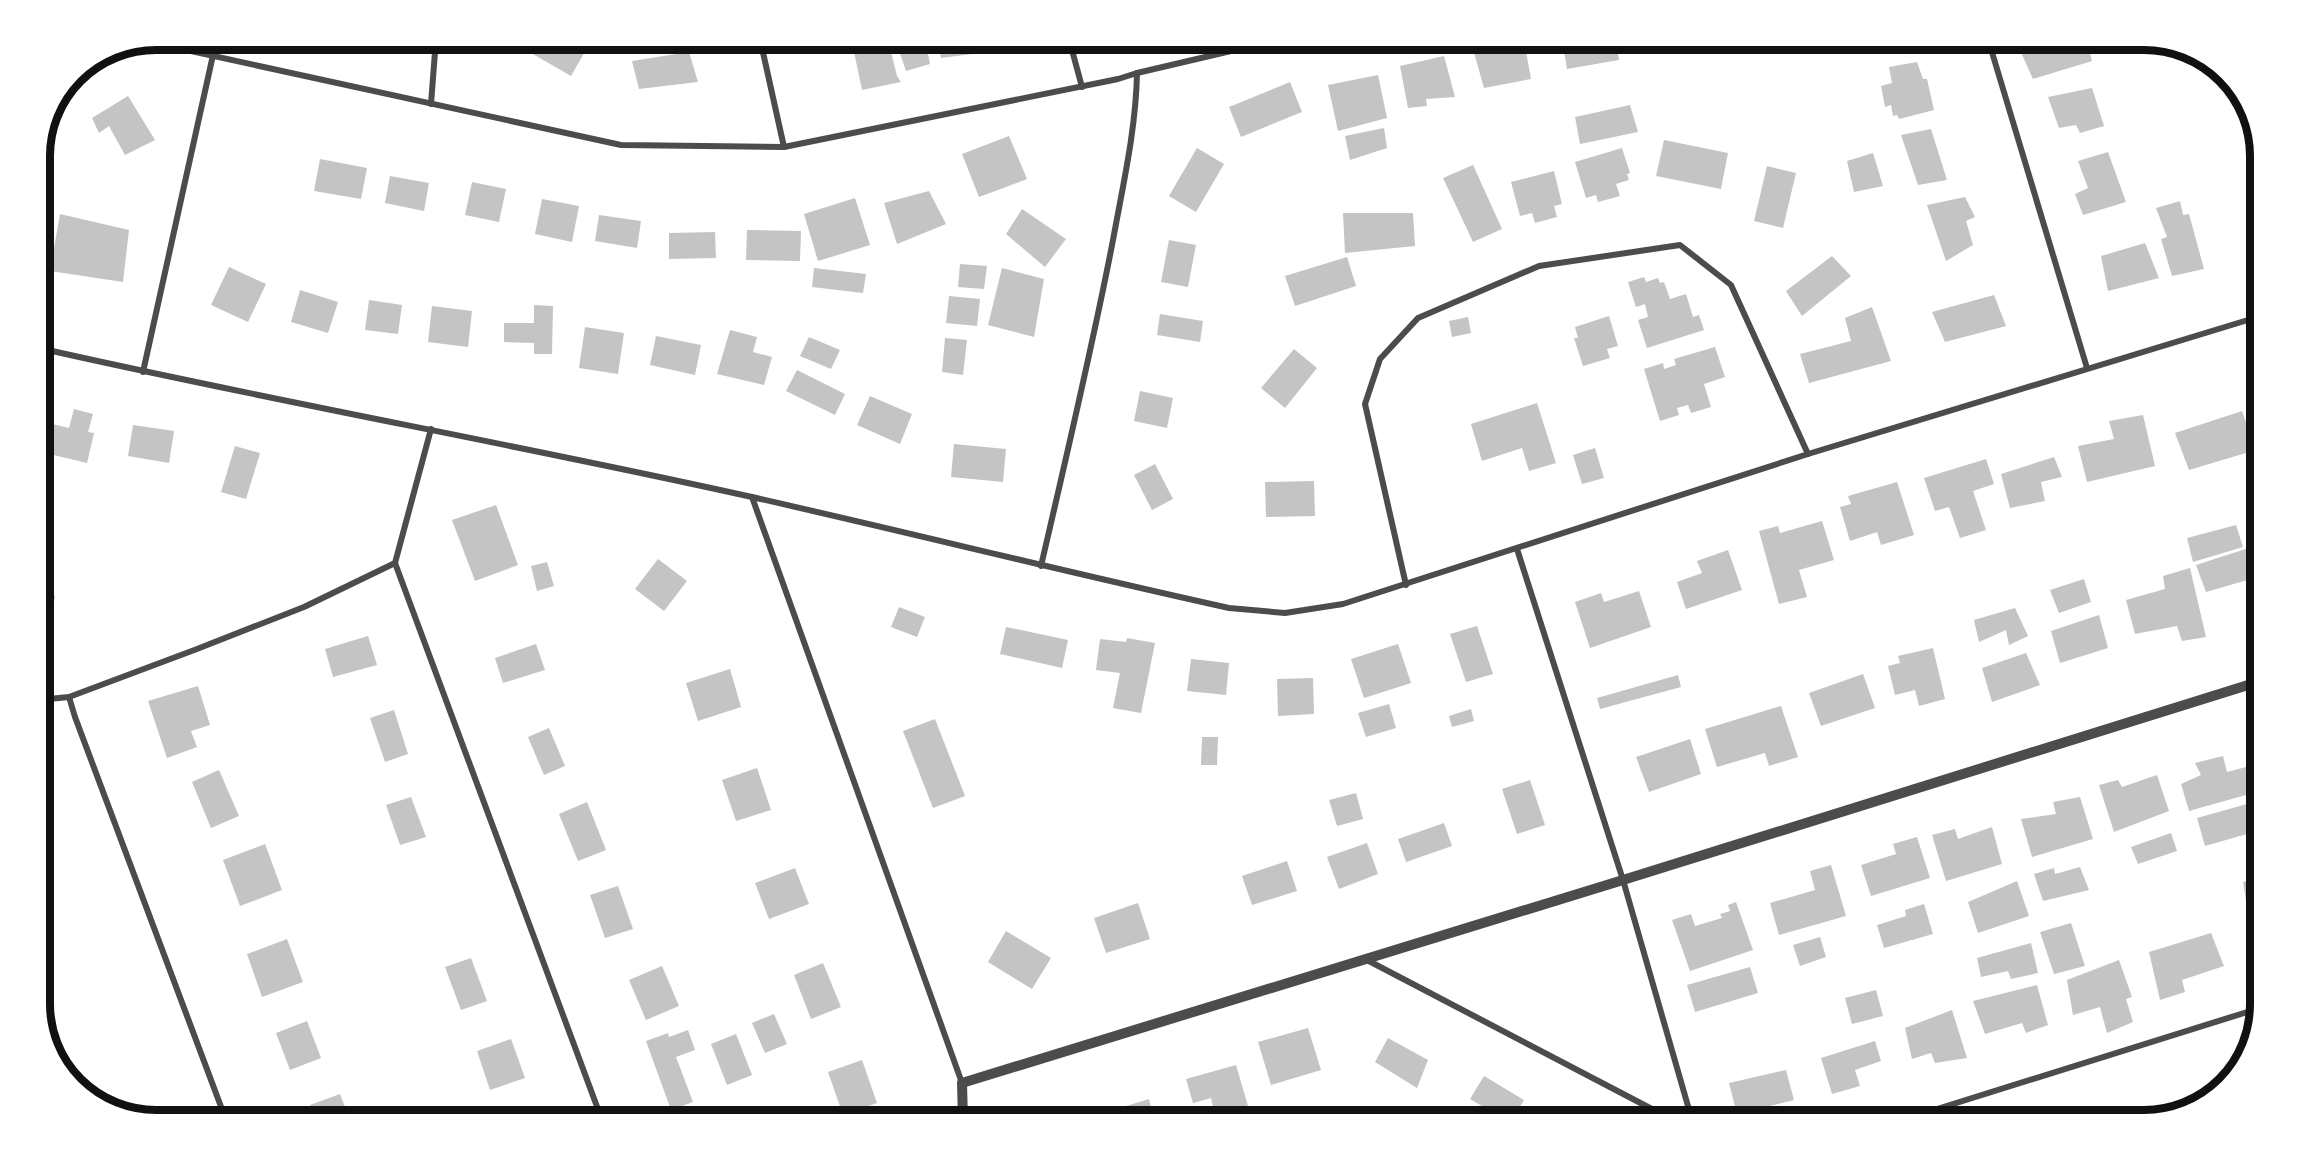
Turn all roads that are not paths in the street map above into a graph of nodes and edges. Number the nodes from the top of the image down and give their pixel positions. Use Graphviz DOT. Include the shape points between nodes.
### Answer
graph roads {
  1 [pos="189,50"];
  2 [pos="435,50"];
  3 [pos="762,50"];
  4 [pos="1071,50"];
  5 [pos="1235,50"];
  6 [pos="1991,50"];
  7 [pos="213,55"];
  8 [pos="1137,73"];
  9 [pos="1082,87"];
  10 [pos="431,104"];
  11 [pos="784,147"];
  12 [pos="2250,319"];
  13 [pos="50,351"];
  14 [pos="2087,368"];
  15 [pos="143,372"];
  16 [pos="431,429"];
  17 [pos="1808,454"];
  18 [pos="752,497"];
  19 [pos="1517,549"];
  20 [pos="395,564"];
  21 [pos="1041,566"];
  22 [pos="1406,585"];
  23 [pos="2250,684"];
  24 [pos="69,697"];
  25 [pos="50,699"];
  26 [pos="1623,880"];
  27 [pos="1365,959"];
  28 [pos="2250,1011"];
  29 [pos="962,1083"];
  30 [pos="222,1110"];
  31 [pos="598,1110"];
  32 [pos="963,1110"];
  33 [pos="1654,1110"];
  34 [pos="1689,1110"];
  35 [pos="1934,1110"];
  1 -- 7 [label="street"];
  2 -- 10 [label="street"];
  3 -- 11 [label="street"];
  4 -- 9 [label="street"];
  5 -- 8 [label="street"];
  6 -- 14 [label="street"];
  7 -- 10 [label="street"];
  7 -- 15 [label="street"];
  8 -- 9 [label="street"];
  8 -- 21 [label="street" via="1129,155 1097,324"];
  9 -- 11 [label="street"];
  10 -- 11 [label="street" via="621,145"];
  12 -- 14 [label="street"];
  13 -- 15 [label="street"];
  14 -- 17 [label="street"];
  15 -- 16 [label="street"];
  16 -- 18 [label="street"];
  16 -- 20 [label="street"];
  17 -- 19 [label="street"];
  17 -- 22 [label="street" via="1731,285 1680,245 1539,266 1418,318 1380,359 1365,404"];
  18 -- 21 [label="street"];
  18 -- 29 [label="street"];
  19 -- 22 [label="street"];
  19 -- 26 [label="street"];
  20 -- 24 [label="street" via="304,607"];
  20 -- 31 [label="street"];
  21 -- 22 [label="street" via="1229,609 1285,612 1343,604"];
  23 -- 26 [label="street"];
  24 -- 25 [label="street"];
  24 -- 30 [label="street"];
  26 -- 27 [label="street"];
  26 -- 34 [label="street"];
  27 -- 29 [label="street"];
  27 -- 33 [label="street"];
  28 -- 35 [label="street"];
  29 -- 32 [label="street"];
}
